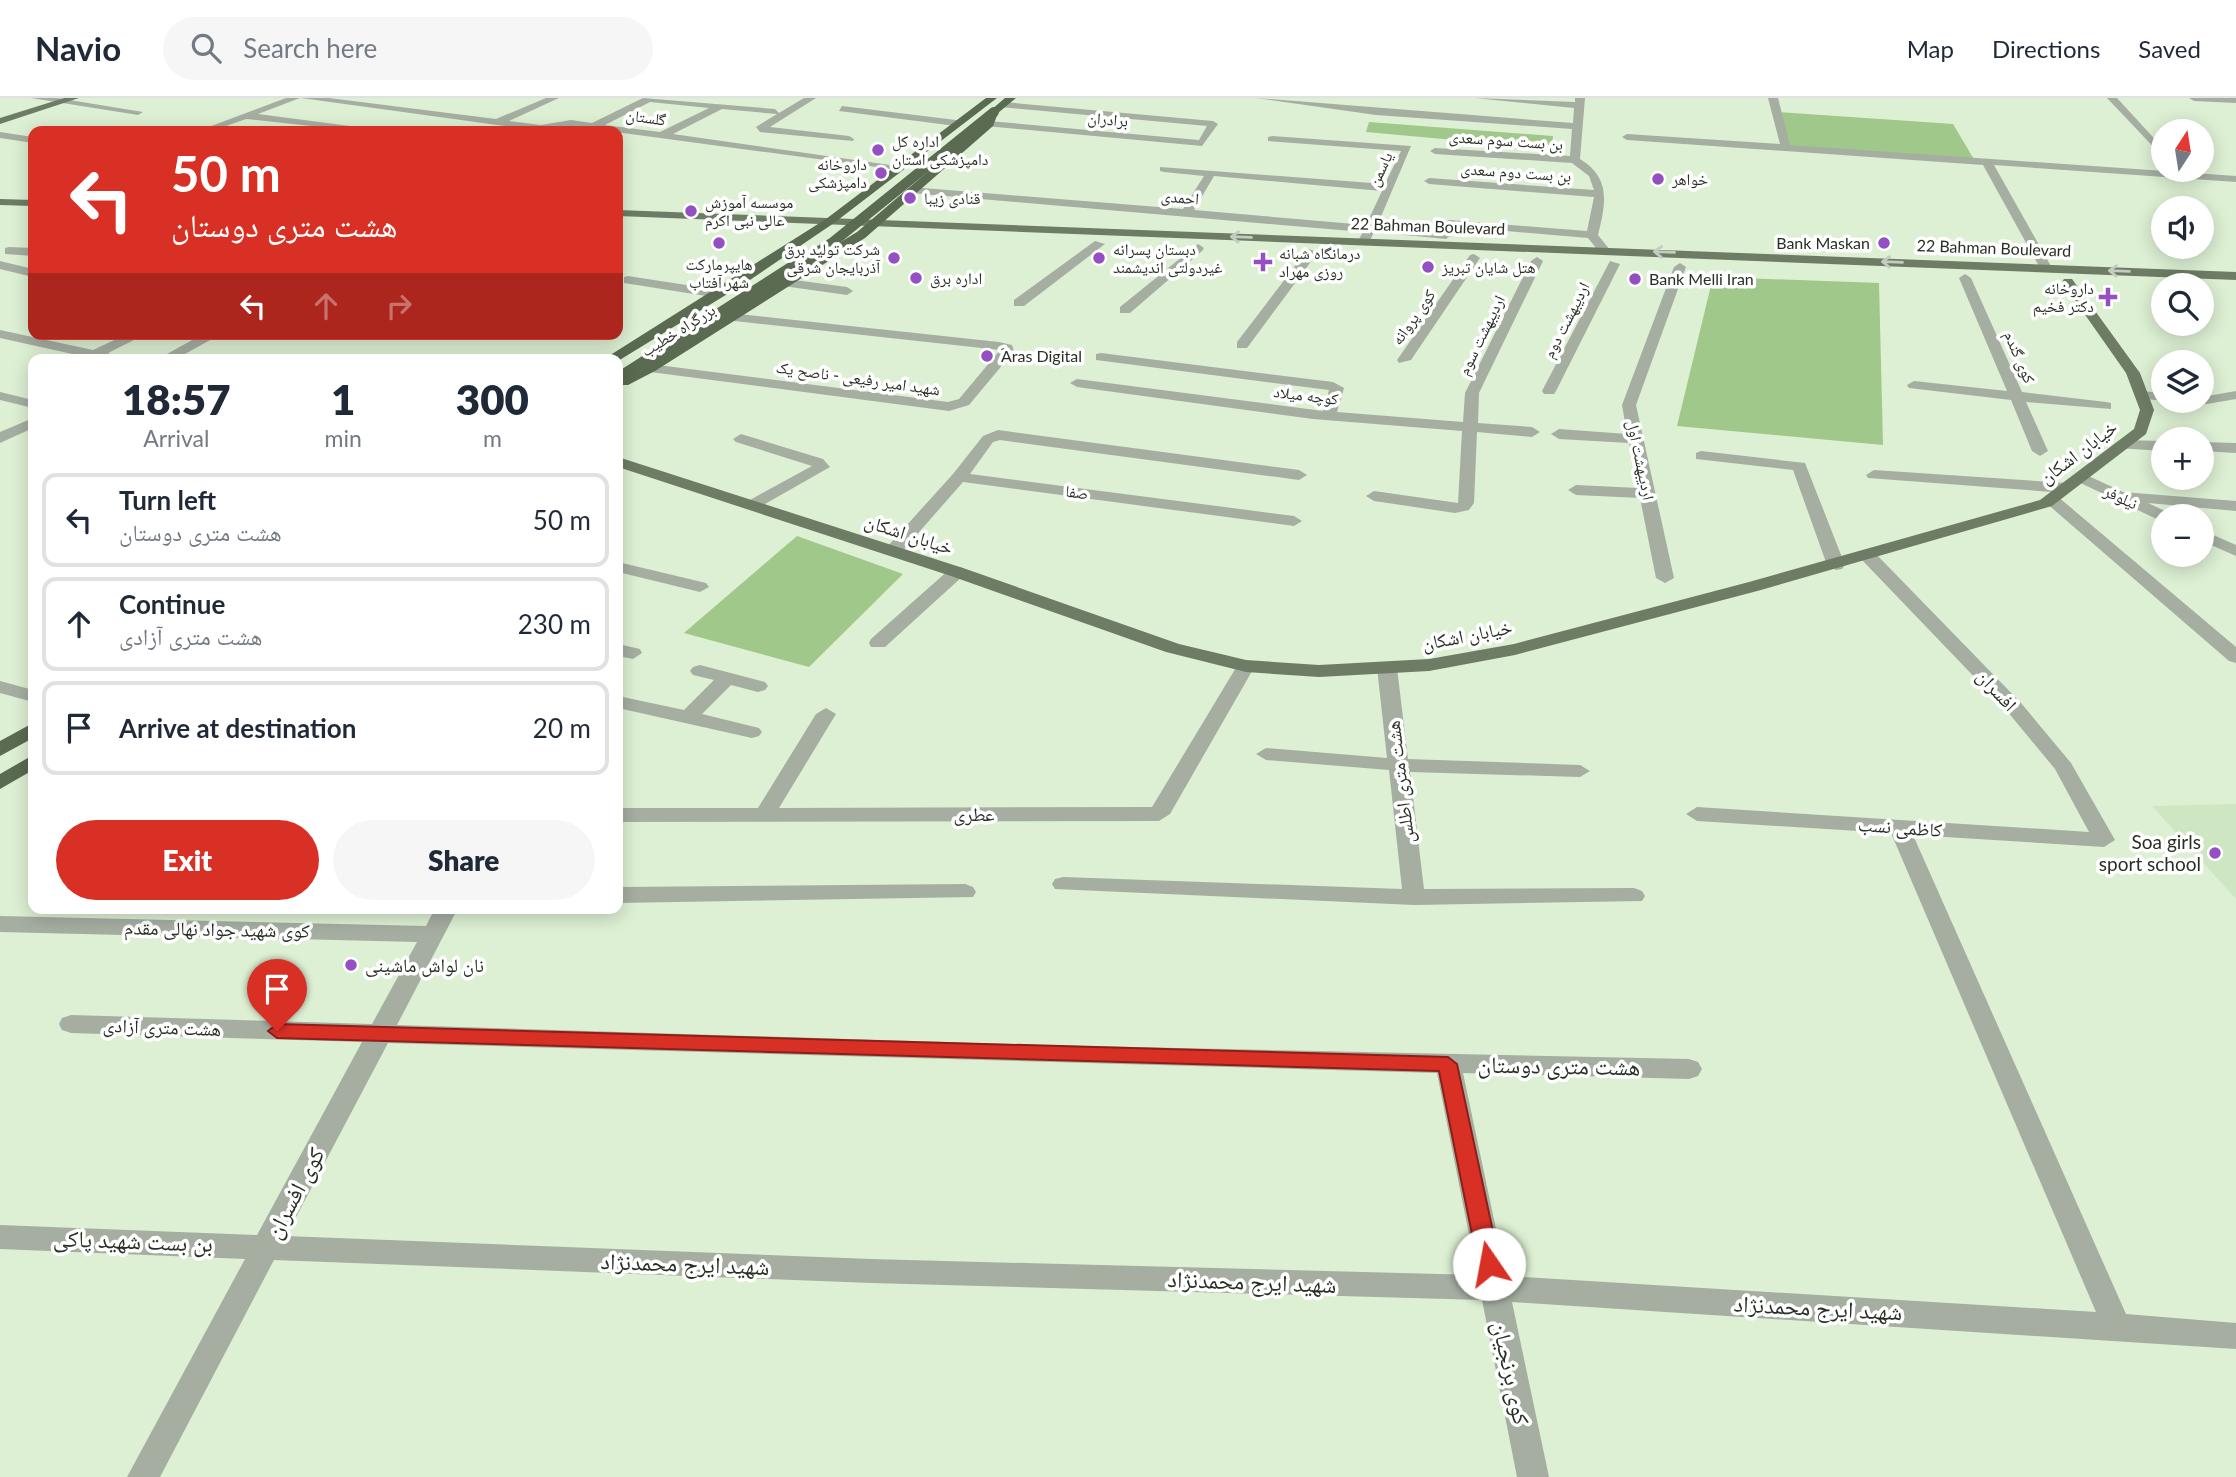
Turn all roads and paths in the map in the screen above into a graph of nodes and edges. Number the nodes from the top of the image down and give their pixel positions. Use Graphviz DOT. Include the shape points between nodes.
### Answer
graph roads {
  1 [pos="36,98"];
  2 [pos="74,98"];
  3 [pos="295,98"];
  4 [pos="306,98"];
  5 [pos="373,98"];
  6 [pos="554,98"];
  7 [pos="811,98"];
  8 [pos="992,98"];
  9 [pos="1261,98"];
  10 [pos="1480,98"];
  11 [pos="1773,98"];
  12 [pos="2112,98"];
  13 [pos="2194,98"];
  14 [pos="649,99"];
  15 [pos="2236,100"];
  16 [pos="63,101"];
  17 [pos="1580,101"];
  18 [pos="414,102"];
  19 [pos="357,104"];
  20 [pos="721,106"];
  21 [pos="396,109"];
  22 [pos="842,109"];
  23 [pos="999,110"];
  24 [pos="977,111"];
  25 [pos="138,112"];
  26 [pos="775,112"];
  27 [pos="245,116"];
  28 [pos="0,121"];
  29 [pos="497,122"];
  30 [pos="956,123"];
  31 [pos="217,126"];
  32 [pos="332,126"];
  33 [pos="529,126"];
  34 [pos="553,126"];
  35 [pos="594,126"];
  36 [pos="1576,126"];
  37 [pos="760,129"];
  38 [pos="623,130"];
  39 [pos="0,135"];
  40 [pos="662,135"];
  41 [pos="1627,137"];
  42 [pos="28,139"];
  43 [pos="849,139"];
  44 [pos="1272,139"];
  45 [pos="2151,141"];
  46 [pos="734,144"];
  47 [pos="1786,148"];
  48 [pos="1435,150"];
  49 [pos="1575,160"];
  50 [pos="1986,161"];
  51 [pos="899,167"];
  52 [pos="1164,169"];
  53 [pos="2151,170"];
  54 [pos="1211,173"];
  55 [pos="2214,176"];
  56 [pos="2236,179"];
  57 [pos="1429,181"];
  58 [pos="874,187"];
  59 [pos="1389,188"];
  60 [pos="0,190"];
  61 [pos="911,190"];
  62 [pos="28,191"];
  63 [pos="1600,194"];
  64 [pos="0,202"];
  65 [pos="28,203"];
  66 [pos="623,213"];
  67 [pos="1186,214"];
  68 [pos="830,221"];
  69 [pos="875,223"];
  70 [pos="623,226"];
  71 [pos="813,233"];
  72 [pos="861,235"];
  73 [pos="1367,235"];
  74 [pos="1592,235"];
  75 [pos="1099,244"];
  76 [pos="1198,248"];
  77 [pos="1604,250"];
  78 [pos="9,251"];
  79 [pos="28,252"];
  80 [pos="1312,252"];
  81 [pos="1474,258"];
  82 [pos="1537,261"];
  83 [pos="1614,264"];
  84 [pos="0,265"];
  85 [pos="765,265"];
  86 [pos="1680,267"];
  87 [pos="2046,268"];
  88 [pos="806,271"];
  89 [pos="28,272"];
  90 [pos="2236,276"];
  91 [pos="1965,278"];
  92 [pos="743,279"];
  93 [pos="628,280"];
  94 [pos="2068,282"];
  95 [pos="784,284"];
  96 [pos="2151,285"];
  97 [pos="2214,287"];
  98 [pos="2236,288"];
  99 [pos="847,291"];
  100 [pos="719,294"];
  101 [pos="1019,303"];
  102 [pos="1125,310"];
  103 [pos="730,317"];
  104 [pos="0,334"];
  105 [pos="28,337"];
  106 [pos="28,338"];
  107 [pos="43,340"];
  108 [pos="126,340"];
  109 [pos="202,340"];
  110 [pos="1242,345"];
  111 [pos="0,349"];
  112 [pos="95,354"];
  113 [pos="174,354"];
  114 [pos="619,354"];
  115 [pos="1101,357"];
  116 [pos="1404,360"];
  117 [pos="1131,361"];
  118 [pos="623,362"];
  119 [pos="650,368"];
  120 [pos="623,379"];
  121 [pos="623,380"];
  122 [pos="1077,383"];
  123 [pos="1914,385"];
  124 [pos="1113,387"];
  125 [pos="1549,391"];
  126 [pos="2141,395"];
  127 [pos="2236,395"];
  128 [pos="0,396"];
  129 [pos="2017,396"];
  130 [pos="2151,396"];
  131 [pos="2214,399"];
  132 [pos="28,403"];
  133 [pos="2106,406"];
  134 [pos="1329,416"];
  135 [pos="28,425"];
  136 [pos="1469,428"];
  137 [pos="1532,432"];
  138 [pos="1559,434"];
  139 [pos="0,438"];
  140 [pos="741,439"];
  141 [pos="1636,439"];
  142 [pos="2122,445"];
  143 [pos="2151,446"];
  144 [pos="2214,447"];
  145 [pos="2236,448"];
  146 [pos="2040,451"];
  147 [pos="1701,456"];
  148 [pos="623,464"];
  149 [pos="1299,475"];
  150 [pos="1874,475"];
  151 [pos="959,477"];
  152 [pos="2066,488"];
  153 [pos="1576,490"];
  154 [pos="1647,493"];
  155 [pos="1374,496"];
  156 [pos="2118,496"];
  157 [pos="754,504"];
  158 [pos="2236,506"];
  159 [pos="2151,511"];
  160 [pos="1294,521"];
  161 [pos="2214,541"];
  162 [pos="893,551"];
  163 [pos="2236,551"];
  164 [pos="1868,556"];
  165 [pos="1836,565"];
  166 [pos="623,568"];
  167 [pos="957,572"];
  168 [pos="1665,578"];
  169 [pos="700,587"];
  170 [pos="878,643"];
  171 [pos="2236,657"];
  172 [pos="1246,666"];
  173 [pos="1387,668"];
  174 [pos="700,670"];
  175 [pos="727,678"];
  176 [pos="758,686"];
  177 [pos="0,687"];
  178 [pos="28,695"];
  179 [pos="623,703"];
  180 [pos="826,713"];
  181 [pos="688,717"];
  182 [pos="28,732"];
  183 [pos="752,732"];
  184 [pos="0,750"];
  185 [pos="1266,754"];
  186 [pos="1398,765"];
  187 [pos="28,766"];
  188 [pos="1580,771"];
  189 [pos="0,783"];
  190 [pos="764,814"];
  191 [pos="1697,814"];
  192 [pos="623,815"];
  193 [pos="1899,827"];
  194 [pos="2104,840"];
  195 [pos="1063,884"];
  196 [pos="965,892"];
  197 [pos="623,895"];
  198 [pos="1634,896"];
  199 [pos="1413,897"];
  200 [pos="444,914"];
  201 [pos="0,924"];
  202 [pos="434,934"];
  203 [pos="71,1024"];
  204 [pos="380,1034"];
  205 [pos="1448,1064"];
  206 [pos="1689,1069"];
  207 [pos="0,1237"];
  208 [pos="266,1246"];
  209 [pos="1494,1289"];
  210 [pos="2117,1326"];
  211 [pos="2236,1336"];
  212 [pos="143,1477"];
  213 [pos="1533,1477"];
  1 -- 16 [label="street"];
  2 -- 16 [label="main road"];
  3 -- 27 [label="street"];
  4 -- 19 [label="street, گلستان"];
  5 -- 19 [label="street"];
  6 -- 29 [label="street"];
  7 -- 37 [label="street"];
  8 -- 24 [label="highway"];
  9 -- 36 [label="street" via="1376,112"];
  10 -- 17 [label="street"];
  11 -- 47 [label="street"];
  12 -- 45 [label="street"];
  13 -- 15 [label="street"];
  14 -- 20 [label="street"];
  14 -- 35 [label="street"];
  16 -- 25 [label="street"];
  16 -- 28 [label="main road"];
  17 -- 36 [label="street"];
  18 -- 21 [label="street"];
  19 -- 21 [label="street, گلستان"];
  20 -- 26 [label="street"];
  20 -- 40 [label="street"];
  21 -- 29 [label="street, گلستان"];
  22 -- 30 [label="street"];
  23 -- 23 [label="street, برادران" via="1202,143 1213,124"];
  23 -- 61 [label="highway, بزرگراه خطیب"];
  23 -- 120 [label="highway, bridge" via="833,242"];
  24 -- 30 [label="highway, بزرگراه خطیب"];
  24 -- 118 [label="highway" via="820,240"];
  27 -- 31 [label="street"];
  27 -- 32 [label="street"];
  29 -- 33 [label="street, گلستان"];
  30 -- 51 [label="highway, بزرگراه خطیب"];
  34 -- 35 [label="street, گلستان"];
  36 -- 49 [label="street"];
  37 -- 43 [label="street"];
  37 -- 46 [label="street"];
  38 -- 40 [label="street, گلستان"];
  39 -- 42 [label="street"];
  40 -- 46 [label="street, گلستان"];
  41 -- 47 [label="street"];
  44 -- 59 [label="street, یاسمن" via="1407,148"];
  46 -- 51 [label="street, گلستان"];
  47 -- 50 [label="street"];
  48 -- 49 [label="street, بن بست سوم سعدی"];
  49 -- 63 [label="street" via="1591,168"];
  50 -- 53 [label="street"];
  50 -- 87 [label="street"];
  51 -- 58 [label="highway, بزرگراه خطیب"];
  52 -- 54 [label="street"];
  54 -- 59 [label="street"];
  54 -- 67 [label="street"];
  55 -- 56 [label="street"];
  57 -- 63 [label="street, بن بست دوم سعدی"];
  58 -- 61 [label="highway"];
  58 -- 68 [label="highway, بزرگراه خطیب"];
  59 -- 73 [label="street, یاسمن"];
  60 -- 62 [label="main road"];
  61 -- 67 [label="street, احمدی"];
  61 -- 69 [label="highway, بزرگراه خطیب"];
  63 -- 74 [label="street"];
  64 -- 65 [label="main road"];
  66 -- 68 [label="main road, 22 Bahman Boulevard"];
  67 -- 73 [label="street, احمدی"];
  68 -- 69 [label="main road, 22 Bahman Boulevard"];
  68 -- 71 [label="highway, بزرگراه خطیب"];
  69 -- 72 [label="highway, بزرگراه خطیب"];
  73 -- 69 [label="main road, 22 Bahman Boulevard, one-way"];
  70 -- 71 [label="main road, 22 Bahman Boulevard"];
  71 -- 72 [label="main road, 22 Bahman Boulevard"];
  71 -- 85 [label="highway, بزرگراه خطیب"];
  72 -- 75 [label="main road, 22 Bahman Boulevard"];
  72 -- 88 [label="highway, بزرگراه خطیب"];
  73 -- 74 [label="street, احمدی" via="1447,229"];
  73 -- 77 [label="main road, 22 Bahman Boulevard"];
  74 -- 77 [label="street"];
  75 -- 76 [label="main road, 22 Bahman Boulevard"];
  75 -- 101 [label="street"];
  76 -- 80 [label="main road, 22 Bahman Boulevard"];
  76 -- 102 [label="street"];
  87 -- 77 [label="main road, 22 Bahman Boulevard, one-way"];
  78 -- 79 [label="street"];
  80 -- 81 [label="main road, 22 Bahman Boulevard"];
  80 -- 110 [label="street"];
  81 -- 82 [label="main road, 22 Bahman Boulevard"];
  81 -- 116 [label="street, کوی پروانه"];
  82 -- 83 [label="main road, 22 Bahman Boulevard"];
  82 -- 136 [label="street, اردیبهشت سوم" via="1472,393"];
  83 -- 86 [label="main road, 22 Bahman Boulevard"];
  83 -- 125 [label="street, اردیبهشت دوم"];
  84 -- 89 [label="street"];
  85 -- 88 [label="highway" via="781,273"];
  85 -- 92 [label="highway, بزرگراه خطیب"];
  86 -- 91 [label="main road, 22 Bahman Boulevard"];
  86 -- 141 [label="street, اردیبهشت اول" via="1629,405"];
  90 -- 87 [label="main road, 22 Bahman Boulevard, one-way"];
  88 -- 95 [label="highway, بزرگراه خطیب"];
  91 -- 94 [label="main road, 22 Bahman Boulevard"];
  91 -- 129 [label="street, کوی گندم"];
  92 -- 95 [label="highway" via="779,275 786,280"];
  92 -- 100 [label="highway, بزرگراه خطیب"];
  93 -- 100 [label="street"];
  94 -- 96 [label="main road, 22 Bahman Boulevard"];
  94 -- 126 [label="main road, خیابان اشکان" via="2133,373"];
  95 -- 99 [label="street"];
  95 -- 103 [label="highway, بزرگراه خطیب"];
  97 -- 98 [label="main road"];
  100 -- 114 [label="highway, بزرگراه خطیب"];
  103 -- 119 [label="highway, بزرگراه خطیب"];
  103 -- 119 [label="street, شهید امیر رفیعی - ناصح یک" via="999,346 1007,351 964,402 949,408"];
  104 -- 105 [label="street"];
  106 -- 111 [label="street"];
  107 -- 112 [label="street"];
  108 -- 112 [label="street"];
  109 -- 113 [label="street"];
  115 -- 117 [label="street"];
  117 -- 124 [label="street"];
  117 -- 134 [label="street" via="1337,387"];
  119 -- 121 [label="highway, بزرگراه خطیب"];
  122 -- 124 [label="street, کوچه میلاد"];
  123 -- 129 [label="street"];
  124 -- 134 [label="street, کوچه میلاد"];
  126 -- 130 [label="street"];
  126 -- 142 [label="main road, خیابان اشکان" via="2147,410 2141,431"];
  127 -- 131 [label="street"];
  128 -- 132 [label="street"];
  129 -- 133 [label="street"];
  129 -- 146 [label="street, کوی گندم"];
  134 -- 136 [label="street, کوچه میلاد"];
  135 -- 139 [label="street"];
  136 -- 137 [label="street, کوچه میلاد"];
  136 -- 155 [label="street, اردیبهشت سوم" via="1463,507"];
  138 -- 141 [label="street"];
  140 -- 157 [label="street" via="822,467"];
  141 -- 154 [label="street, اردیبهشت اول"];
  142 -- 143 [label="street"];
  142 -- 152 [label="main road, خیابان اشکان"];
  144 -- 145 [label="street"];
  147 -- 165 [label="street" via="1799,466"];
  148 -- 157 [label="main road, خیابان اشکان"];
  149 -- 151 [label="street" via="998,435 988,439"];
  150 -- 152 [label="street"];
  151 -- 160 [label="street, صفا"];
  151 -- 162 [label="street"];
  152 -- 156 [label="street, نیلوفر"];
  152 -- 164 [label="main road, خیابان اشکان" via="2046,503"];
  152 -- 171 [label="street"];
  153 -- 154 [label="street"];
  154 -- 168 [label="street, اردیبهشت اول"];
  156 -- 158 [label="street"];
  156 -- 159 [label="street, نیلوفر"];
  157 -- 162 [label="main road, خیابان اشکان"];
  161 -- 163 [label="street"];
  162 -- 167 [label="main road, خیابان اشکان"];
  164 -- 165 [label="main road, خیابان اشکان"];
  164 -- 194 [label="street, افسران" via="2014,706 2064,768"];
  165 -- 173 [label="main road, خیابان اشکان" via="1515,649"];
  166 -- 169 [label="street"];
  167 -- 170 [label="street"];
  167 -- 172 [label="main road, خیابان اشکان" via="1173,648"];
  172 -- 173 [label="main road, خیابان اشکان" via="1319,671"];
  172 -- 190 [label="street, عطری" via="1159,814"];
  173 -- 186 [label="street, هشت متری اطلس"];
  174 -- 175 [label="street"];
  175 -- 176 [label="street"];
  175 -- 181 [label="street"];
  177 -- 178 [label="street"];
  179 -- 181 [label="street"];
  180 -- 190 [label="street"];
  181 -- 183 [label="street"];
  182 -- 184 [label="highway"];
  185 -- 186 [label="street"];
  186 -- 188 [label="street"];
  186 -- 199 [label="street, هشت متری اطلس"];
  187 -- 189 [label="highway"];
  190 -- 192 [label="street, عطری"];
  191 -- 193 [label="street, کاظمی نسب"];
  193 -- 194 [label="street, کاظمی نسب"];
  193 -- 210 [label="street"];
  195 -- 199 [label="street"];
  196 -- 197 [label="street"];
  198 -- 199 [label="street"];
  200 -- 202 [label="street, کوی افسران"];
  201 -- 202 [label="street, کوی شهید جواد نهالی مقدم"];
  202 -- 204 [label="street, کوی افسران"];
  203 -- 204 [label="street, هشت متری آزادی"];
  204 -- 205 [label="street, هشت متری دوستان"];
  204 -- 208 [label="street, کوی افسران"];
  205 -- 206 [label="street, هشت متری دوستان"];
  205 -- 209 [label="street, کوی برنجیان"];
  207 -- 208 [label="street, بن بست شهید پاکى"];
  208 -- 209 [label="street, شهید ایرج محمدنژاد" via="871,1271"];
  208 -- 212 [label="street, کوی افسران"];
  209 -- 210 [label="street, شهید ایرج محمدنژاد"];
  209 -- 213 [label="street, کوی برنجیان"];
  210 -- 211 [label="street, شهید ایرج محمدنژاد"];
}
